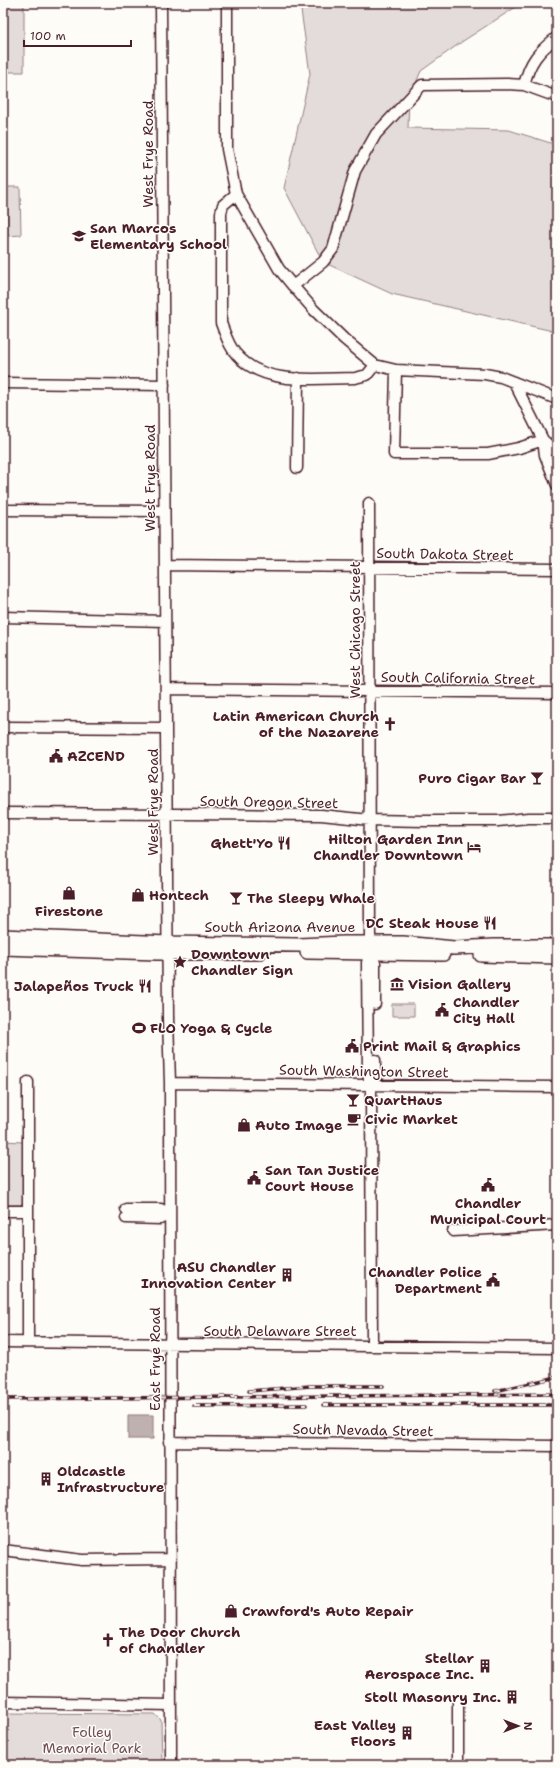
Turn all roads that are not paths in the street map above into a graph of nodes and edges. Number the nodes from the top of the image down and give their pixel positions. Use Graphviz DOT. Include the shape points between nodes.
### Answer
graph roads {
  1 [pos="161,3"];
  2 [pos="227,3"];
  3 [pos="557,37"];
  4 [pos="524,85"];
  5 [pos="557,97"];
  6 [pos="236,194"];
  7 [pos="293,286"];
  8 [pos="375,365"];
  9 [pos="396,370"];
  10 [pos="298,378"];
  11 [pos="514,382"];
  12 [pos="3,383"];
  13 [pos="164,385"];
  14 [pos="557,399"];
  15 [pos="543,440"];
  16 [pos="557,454"];
  17 [pos="297,468"];
  18 [pos="557,485"];
  19 [pos="369,503"];
  20 [pos="3,510"];
  21 [pos="164,511"];
  22 [pos="165,565"];
  23 [pos="369,567"];
  24 [pos="557,569"];
  25 [pos="3,617"];
  26 [pos="165,621"];
  27 [pos="166,689"];
  28 [pos="369,691"];
  29 [pos="557,693"];
  30 [pos="3,727"];
  31 [pos="166,728"];
  32 [pos="3,813"];
  33 [pos="167,814"];
  34 [pos="557,818"];
  35 [pos="370,820"];
  36 [pos="3,936"];
  37 [pos="104,946"];
  38 [pos="557,946"];
  39 [pos="3,948"];
  40 [pos="168,948"];
  41 [pos="370,948"];
  42 [pos="557,958"];
  43 [pos="28,1082"];
  44 [pos="170,1083"];
  45 [pos="371,1086"];
  46 [pos="557,1087"];
  47 [pos="3,1210"];
  48 [pos="28,1211"];
  49 [pos="126,1214"];
  50 [pos="170,1214"];
  51 [pos="557,1225"];
  52 [pos="453,1231"];
  53 [pos="3,1342"];
  54 [pos="28,1342"];
  55 [pos="170,1344"];
  56 [pos="372,1345"];
  57 [pos="557,1348"];
  58 [pos="169,1442"];
  59 [pos="557,1446"];
  60 [pos="3,1550"];
  61 [pos="170,1559"];
  62 [pos="458,1701"];
  63 [pos="3,1702"];
  64 [pos="170,1705"];
  65 [pos="171,1765"];
  66 [pos="458,1765"];
  1 -- 13 [label="street, West Frye Road"];
  2 -- 6 [label="street" via="227,149"];
  3 -- 4 [label="street" via="534,58"];
  4 -- 5 [label="street"];
  4 -- 7 [label="street" via="422,85 376,134 355,171 332,249 323,262"];
  6 -- 7 [label="street" via="280,269"];
  6 -- 10 [label="street" via="223,205 220,213 221,323 227,340 245,363 265,373"];
  7 -- 8 [label="street" via="344,339"];
  8 -- 9 [label="street"];
  8 -- 10 [label="street" via="367,375 355,378"];
  9 -- 11 [label="street" via="485,374"];
  9 -- 15 [label="street" via="394,454 488,454"];
  10 -- 17 [label="street"];
  11 -- 14 [label="street"];
  11 -- 15 [label="street"];
  12 -- 13 [label="street"];
  13 -- 21 [label="street, West Frye Road"];
  15 -- 16 [label="street"];
  15 -- 18 [label="street" via="545,455"];
  19 -- 23 [label="street, West Chicago Street"];
  20 -- 21 [label="street"];
  21 -- 22 [label="street, West Frye Road"];
  22 -- 23 [label="street, South Dakota Street"];
  22 -- 26 [label="street, West Frye Road"];
  23 -- 24 [label="street, South Dakota Street"];
  23 -- 28 [label="street, West Chicago Street"];
  25 -- 26 [label="street"];
  26 -- 27 [label="street, West Frye Road"];
  27 -- 28 [label="street, South California Street"];
  27 -- 31 [label="street, West Frye Road"];
  28 -- 29 [label="street, South California Street"];
  28 -- 35 [label="street, West Chicago Street"];
  30 -- 31 [label="street"];
  31 -- 33 [label="street, West Frye Road"];
  32 -- 33 [label="street, South Oregon Street"];
  33 -- 35 [label="street, South Oregon Street" via="321,815"];
  33 -- 40 [label="street, West Frye Road"];
  34 -- 35 [label="street, South Oregon Street" via="498,821"];
  35 -- 41 [label="street, West Chicago Street"];
  36 -- 37 [label="main road, South Arizona Avenue"];
  37 -- 39 [label="main road, South Arizona Avenue"];
  37 -- 40 [label="main road, South Arizona Avenue"];
  38 -- 41 [label="main road, South Arizona Avenue" via="454,948 416,943"];
  40 -- 41 [label="main road, South Arizona Avenue"];
  40 -- 44 [label="street, East Frye Road"];
  41 -- 42 [label="main road, South Arizona Avenue"];
  41 -- 45 [label="street, West Chicago Street" via="367,963 368,1075"];
  43 -- 48 [label="street"];
  44 -- 45 [label="street, South Washington Street"];
  44 -- 50 [label="street, East Frye Road"];
  45 -- 46 [label="street, South Washington Street"];
  45 -- 56 [label="street, West Chicago Street"];
  47 -- 48 [label="street"];
  48 -- 54 [label="street"];
  49 -- 50 [label="street" via="160,1219"];
  50 -- 55 [label="street, East Frye Road"];
  51 -- 52 [label="street"];
  53 -- 54 [label="street, South Delaware Street"];
  54 -- 55 [label="street, South Delaware Street"];
  55 -- 56 [label="street, South Delaware Street"];
  55 -- 58 [label="street, East Frye Road"];
  56 -- 57 [label="street, South Delaware Street"];
  58 -- 59 [label="street, South Nevada Street"];
  58 -- 61 [label="street, East Frye Road"];
  60 -- 61 [label="street" via="82,1560"];
  61 -- 64 [label="street, East Frye Road"];
  62 -- 66 [label="street"];
  63 -- 64 [label="street"];
  64 -- 65 [label="street, East Frye Road"];
}
